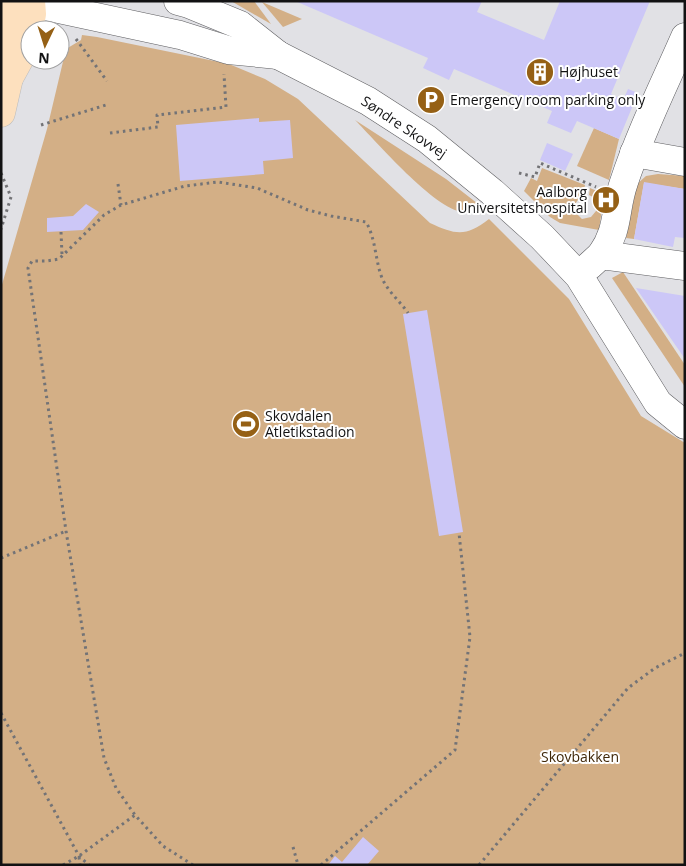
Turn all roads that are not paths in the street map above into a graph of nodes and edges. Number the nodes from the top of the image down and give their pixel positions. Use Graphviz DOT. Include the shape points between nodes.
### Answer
graph roads {
  1 [pos="27,2"];
  2 [pos="186,2"];
  3 [pos="180,35"];
  4 [pos="685,37"];
  5 [pos="278,55"];
  6 [pos="1,113"];
  7 [pos="634,153"];
  8 [pos="685,162"];
  9 [pos="601,255"];
  10 [pos="685,266"];
  11 [pos="579,276"];
  12 [pos="685,425"];
  1 -- 3 [label="street, Søndre Skovvej"];
  1 -- 6 [label="main road" via="12,10 5,45 9,78"];
  2 -- 3 [label="street"];
  2 -- 5 [label="street, Søndre Skovvej" via="240,25"];
  3 -- 5 [label="street, Søndre Skovvej" via="228,50"];
  4 -- 7 [label="street"];
  5 -- 11 [label="street, Søndre Skovvej" via="368,102 427,139 492,192"];
  7 -- 8 [label="street"];
  7 -- 9 [label="street" via="623,185 615,228"];
  9 -- 10 [label="street"];
  9 -- 11 [label="street"];
  11 -- 12 [label="street, Søndre Skovvej" via="658,403"];
}
